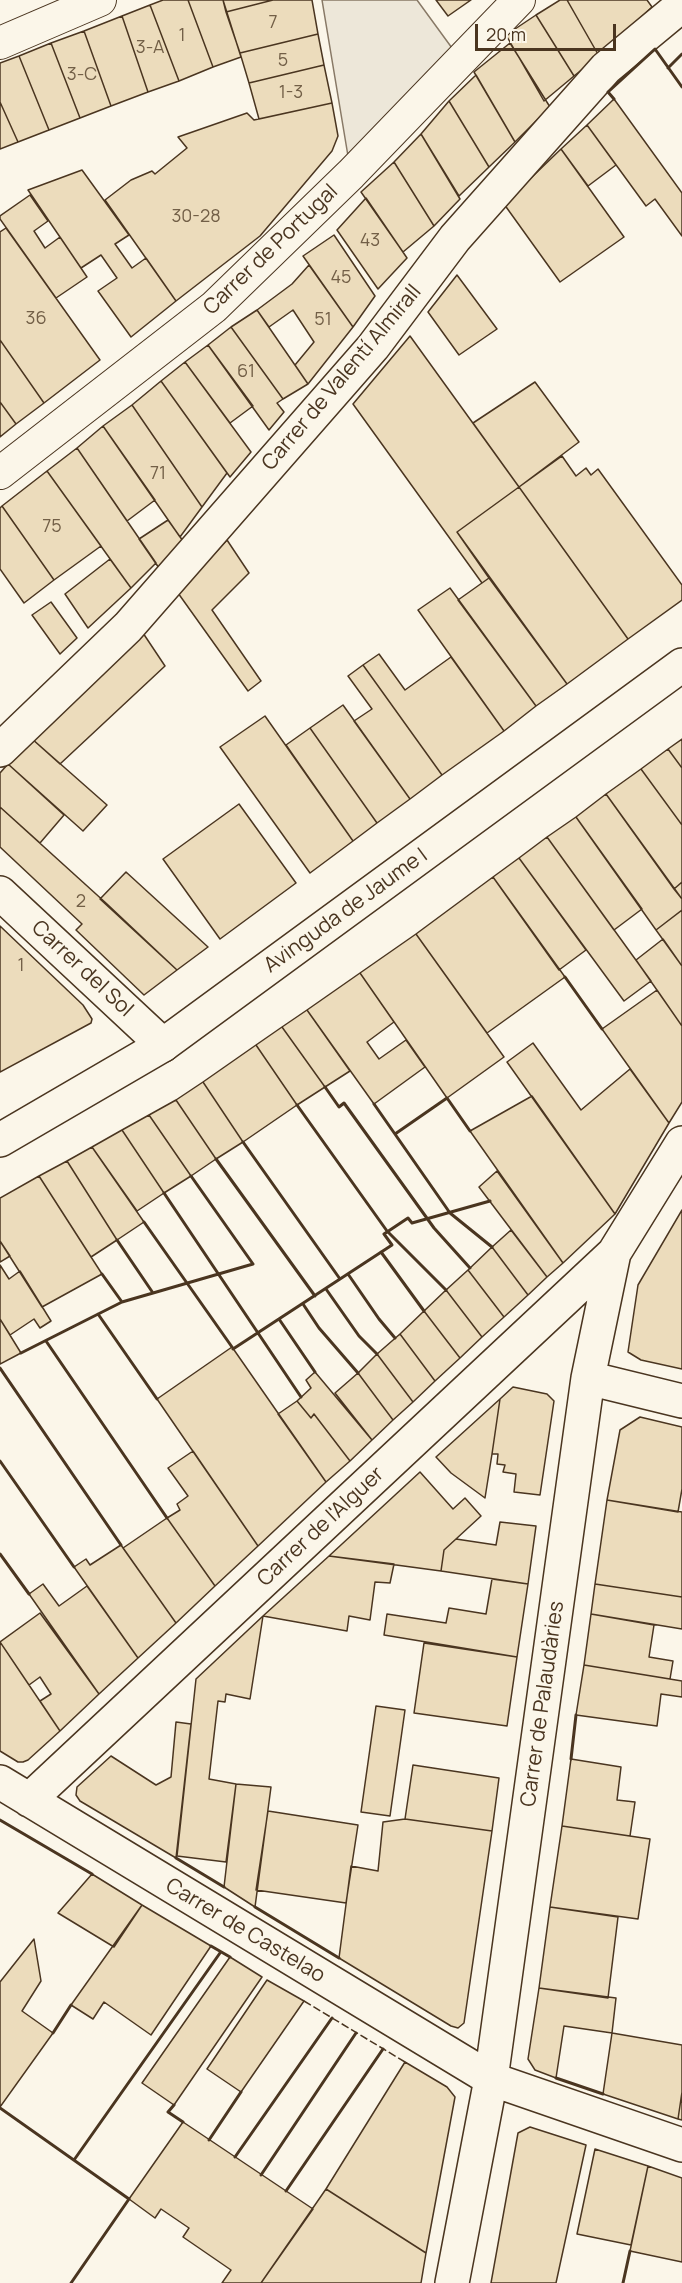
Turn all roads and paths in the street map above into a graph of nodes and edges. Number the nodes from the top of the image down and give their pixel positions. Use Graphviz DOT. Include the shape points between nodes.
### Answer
graph roads {
  1 [pos="100,0"];
  2 [pos="519,0"];
  3 [pos="682,5"];
  4 [pos="0,43"];
  5 [pos="0,473"];
  6 [pos="682,665"];
  7 [pos="0,750"];
  8 [pos="0,893"];
  9 [pos="163,1045"];
  10 [pos="0,1140"];
  11 [pos="682,1143"];
  12 [pos="614,1253"];
  13 [pos="588,1378"];
  14 [pos="682,1401"];
  15 [pos="0,1782"];
  16 [pos="29,1800"];
  17 [pos="491,2079"];
  18 [pos="682,2145"];
  19 [pos="452,2283"];
  1 -- 4 [label="street"];
  2 -- 5 [label="street, Carrer de Portugal" via="351,174 214,307"];
  3 -- 7 [label="street, Carrer de Valentí Almirall" via="606,68 455,238 373,347 128,627"];
  6 -- 9 [label="street, Avinguda de Jaume I"];
  8 -- 9 [label="street, Carrer del Sol"];
  9 -- 10 [label="street, Avinguda de Jaume I"];
  11 -- 12 [label="street, Carrer de Palaudàries"];
  12 -- 13 [label="street, Carrer de Palaudàries"];
  12 -- 16 [label="street, Carrer de l'Alguer"];
  13 -- 14 [label="street"];
  13 -- 17 [label="street, Carrer de Palaudàries"];
  15 -- 16 [label="street, Carrer de Castelao"];
  16 -- 17 [label="street, Carrer de Castelao"];
  17 -- 18 [label="street, Carrer de Castelao"];
  17 -- 19 [label="street, Carrer de Palaudàries"];
}
